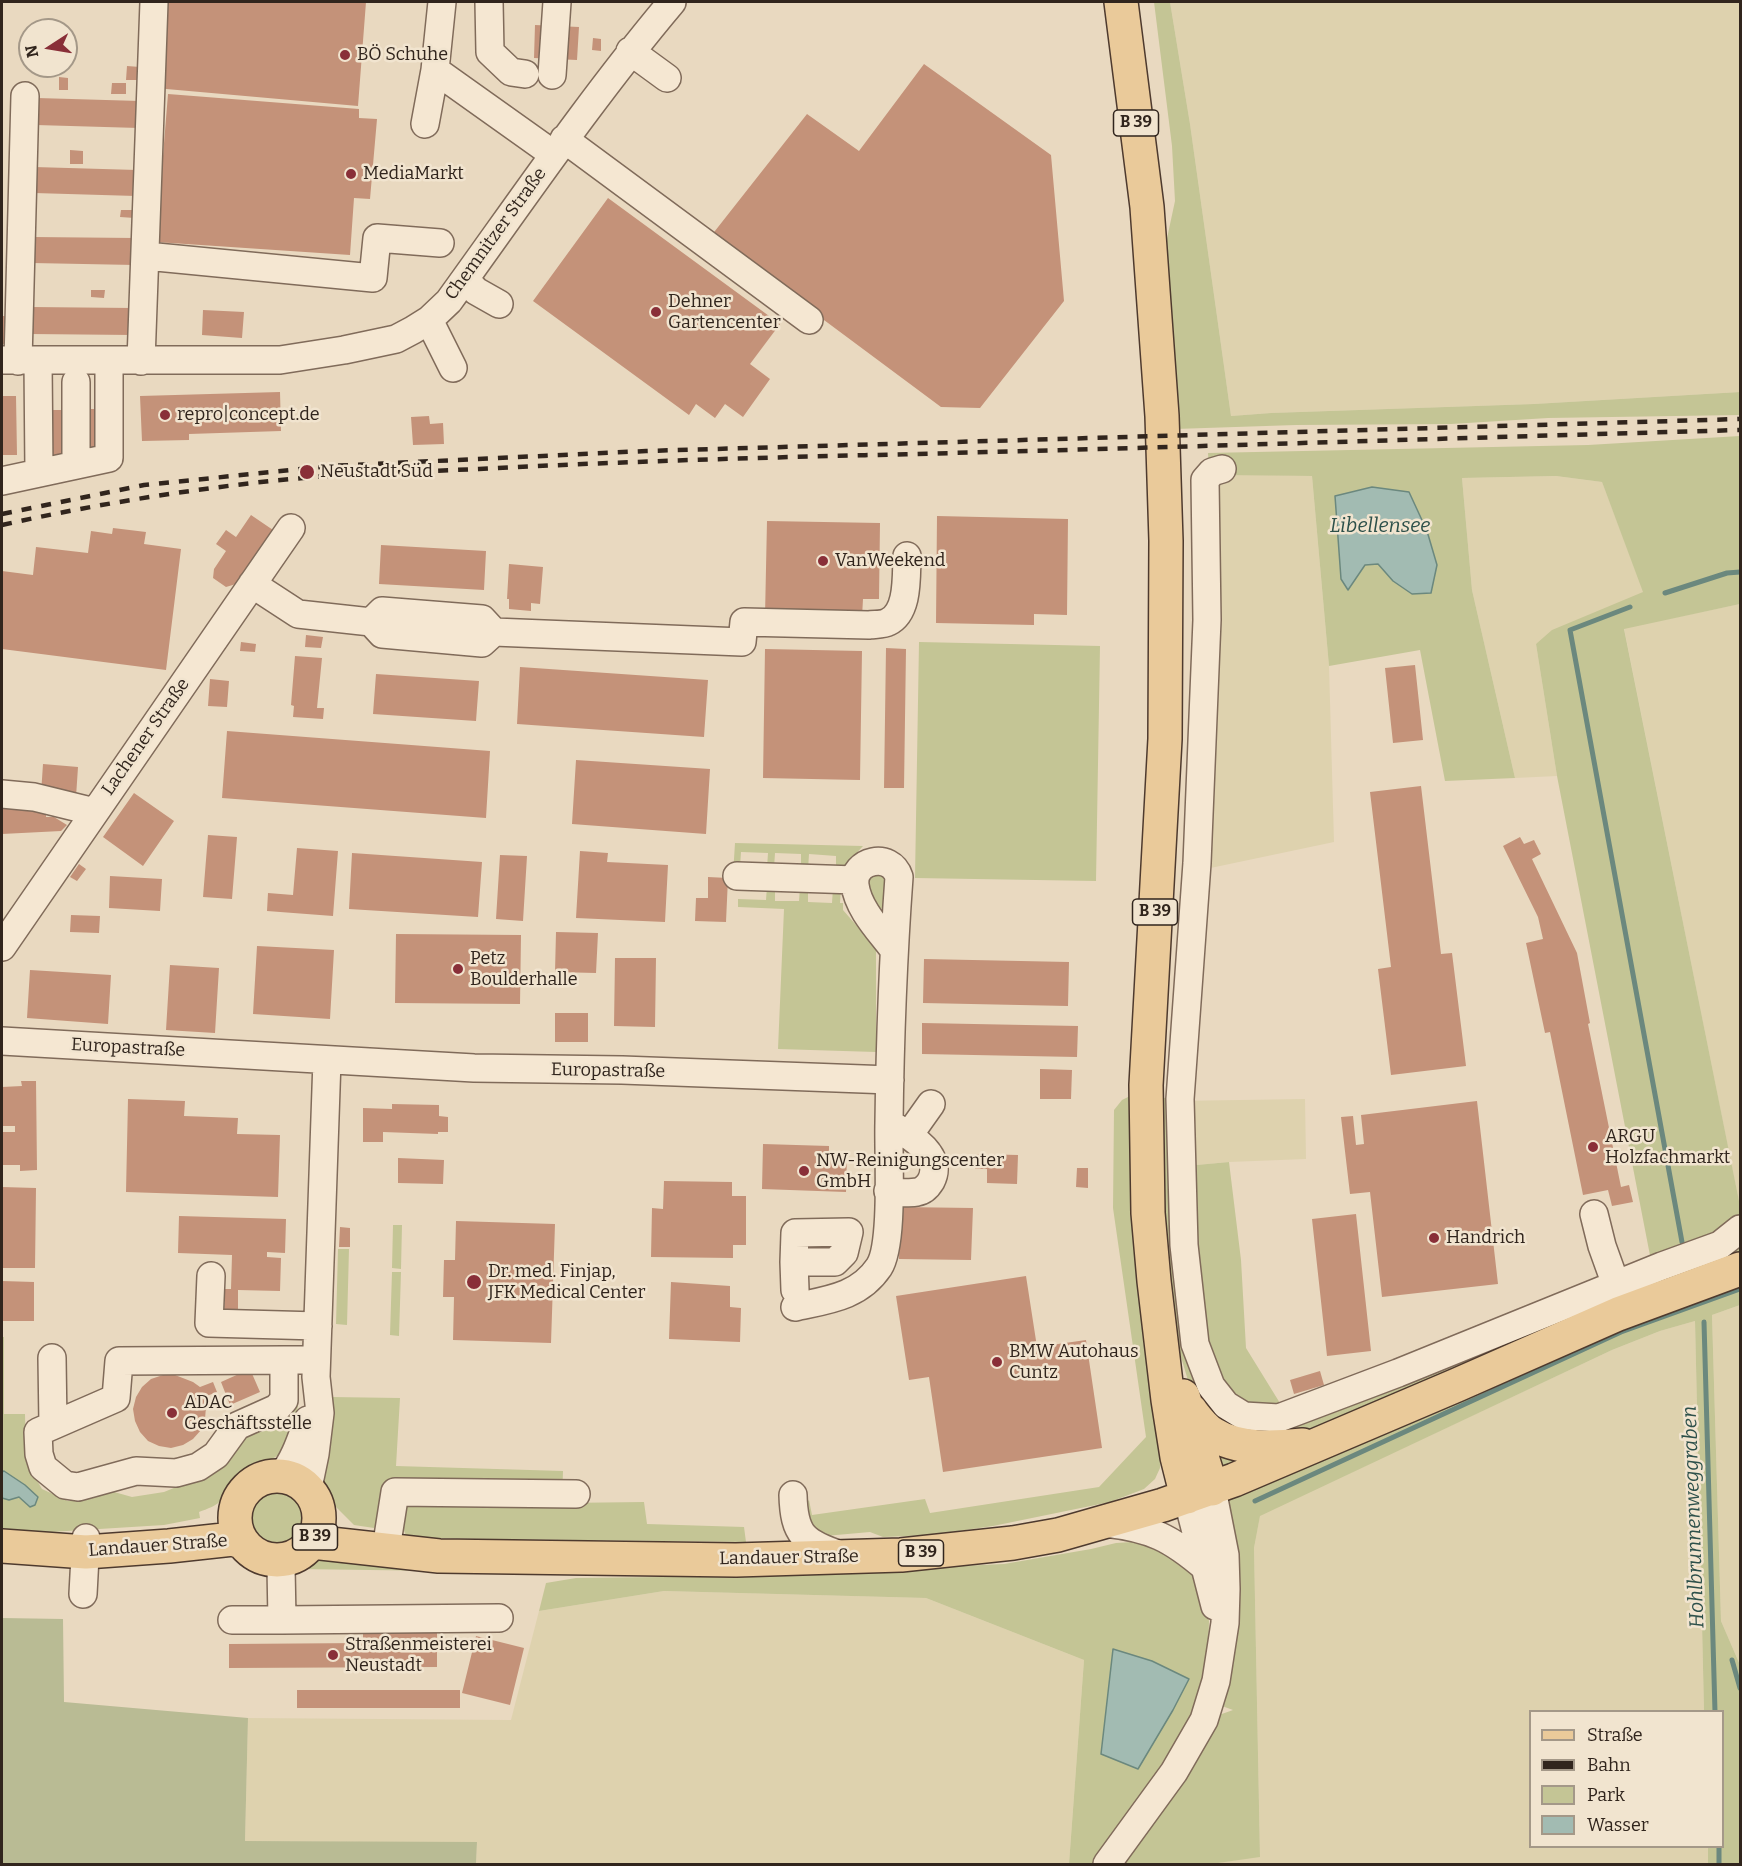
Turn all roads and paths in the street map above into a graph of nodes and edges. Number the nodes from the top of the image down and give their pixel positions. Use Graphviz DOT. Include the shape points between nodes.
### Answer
graph roads {
  1 [pos="154,2"];
  2 [pos="442,2"];
  3 [pos="489,2"];
  4 [pos="556,2"];
  5 [pos="672,2"];
  6 [pos="1121,2"];
  7 [pos="630,51"];
  8 [pos="435,70"];
  9 [pos="525,74"];
  10 [pos="552,75"];
  11 [pos="667,78"];
  12 [pos="26,96"];
  13 [pos="425,124"];
  14 [pos="558,147"];
  15 [pos="440,243"];
  16 [pos="146,256"];
  17 [pos="465,279"];
  18 [pos="499,304"];
  19 [pos="429,320"];
  20 [pos="809,320"];
  21 [pos="141,361"];
  22 [pos="24,366"];
  23 [pos="453,368"];
  24 [pos="109,371"];
  25 [pos="76,382"];
  26 [pos="76,465"];
  27 [pos="1222,469"];
  28 [pos="39,473"];
  29 [pos="2,481"];
  30 [pos="291,528"];
  31 [pos="907,556"];
  32 [pos="252,584"];
  33 [pos="2,794"];
  34 [pos="95,812"];
  35 [pos="737,876"];
  36 [pos="855,880"];
  37 [pos="2,947"];
  38 [pos="894,950"];
  39 [pos="2,1041"];
  40 [pos="327,1060"];
  41 [pos="890,1080"];
  42 [pos="931,1104"];
  43 [pos="899,1129"];
  44 [pos="888,1191"];
  45 [pos="1594,1214"];
  46 [pos="1740,1229"];
  47 [pos="794,1262"];
  48 [pos="1740,1269"];
  49 [pos="211,1276"];
  50 [pos="1616,1285"];
  51 [pos="318,1326"];
  52 [pos="1162,1338"];
  53 [pos="52,1358"];
  54 [pos="284,1360"];
  55 [pos="316,1369"];
  56 [pos="1187,1407"];
  57 [pos="53,1425"];
  58 [pos="1331,1440"];
  59 [pos="295,1482"];
  60 [pos="1199,1493"];
  61 [pos="576,1494"];
  62 [pos="1103,1523"];
  63 [pos="238,1526"];
  64 [pos="316,1531"];
  65 [pos="86,1545"];
  66 [pos="2,1546"];
  67 [pos="386,1549"];
  68 [pos="845,1557"];
  69 [pos="736,1560"];
  70 [pos="279,1561"];
  71 [pos="1206,1568"];
  72 [pos="83,1594"];
  73 [pos="499,1618"];
  74 [pos="232,1620"];
  75 [pos="282,1620"];
  76 [pos="1220,1656"];
  77 [pos="1107,1864"];
  1 -- 16 [label="street"];
  2 -- 8 [label="street"];
  3 -- 9 [label="street" via="490,52 511,72"];
  4 -- 10 [label="street"];
  5 -- 7 [label="street, Chemnitzer Straße"];
  6 -- 52 [label="main road, B 39" via="1147,207 1164,477 1165,739 1145,1147"];
  7 -- 11 [label="street"];
  7 -- 14 [label="street, Chemnitzer Straße"];
  8 -- 13 [label="street"];
  8 -- 14 [label="street"];
  12 -- 22 [label="street"];
  14 -- 17 [label="street, Chemnitzer Straße"];
  14 -- 20 [label="street"];
  15 -- 16 [label="street" via="377,238 373,278"];
  16 -- 21 [label="street"];
  17 -- 18 [label="street" via="476,291"];
  17 -- 19 [label="street, Chemnitzer Straße"];
  19 -- 21 [label="street, Chemnitzer Straße" via="396,339 344,351 280,360"];
  19 -- 23 [label="street"];
  21 -- 24 [label="street, Chemnitzer Straße"];
  22 -- 24 [label="street, Chemnitzer Straße"];
  22 -- 25 [label="street"];
  22 -- 28 [label="street"];
  24 -- 25 [label="street"];
  24 -- 26 [label="street" via="109,458"];
  25 -- 26 [label="street"];
  26 -- 28 [label="street"];
  27 -- 50 [label="street" via="1205,480 1206,643 1197,863 1180,1099 1184,1245 1195,1344 1211,1386 1226,1405 1244,1416 1279,1419"];
  28 -- 29 [label="street"];
  30 -- 32 [label="street, Lachener Straße"];
  31 -- 32 [label="street" via="900,612 887,622 744,622 742,642 494,632 482,619 382,611 371,622 298,614"];
  32 -- 34 [label="street, Lachener Straße"];
  33 -- 34 [label="street" via="34,797"];
  34 -- 37 [label="street, Lachener Straße"];
  35 -- 36 [label="street"];
  36 -- 38 [label="street" via="860,901"];
  36 -- 38 [label="street" via="862,867 870,863 889,863 896,869 899,877"];
  38 -- 41 [label="street"];
  39 -- 40 [label="street, Europastraße"];
  40 -- 41 [label="street, Europastraße" via="460,1058 622,1070"];
  40 -- 51 [label="street"];
  41 -- 43 [label="street"];
  42 -- 43 [label="street"];
  43 -- 44 [label="street"];
  43 -- 44 [label="street" via="928,1152 932,1179 918,1192"];
  44 -- 47 [label="street" via="884,1255 863,1286 847,1295 795,1299"];
  45 -- 50 [label="street"];
  46 -- 50 [label="street" via="1720,1245"];
  48 -- 58 [label="main road" via="1618,1314"];
  49 -- 51 [label="street" via="209,1323"];
  51 -- 55 [label="street"];
  52 -- 56 [label="main road, B 39"];
  52 -- 60 [label="main road, B 39" via="1177,1457"];
  53 -- 57 [label="street"];
  54 -- 55 [label="street"];
  54 -- 57 [label="street" via="119,1361 116,1398"];
  54 -- 57 [label="street" via="284,1400 277,1408 237,1426 216,1455 198,1467 176,1473 136,1471 84,1486 65,1485 44,1467 39,1454 38,1432"];
  55 -- 59 [label="street" via="320,1413 315,1454"];
  56 -- 58 [label="main road" via="1214,1435 1228,1441 1277,1447"];
  56 -- 60 [label="main road, B 39"];
  58 -- 60 [label="main road, Landauer Straße"];
  59 -- 63 [label="main road, Landauer Straße" via="269,1476 257,1480 239,1498"];
  59 -- 64 [label="main road, B 39" via="315,1498 319,1509"];
  60 -- 62 [label="main road, Landauer Straße / B 39"];
  60 -- 71 [label="street"];
  60 -- 76 [label="street" via="1225,1556"];
  61 -- 67 [label="street" via="395,1492"];
  62 -- 68 [label="main road, Landauer Straße / B 39" via="1013,1543"];
  62 -- 71 [label="street" via="1132,1526 1159,1535"];
  63 -- 65 [label="main road, Landauer Straße" via="208,1521"];
  63 -- 70 [label="main road, Landauer Straße / B 39" via="249,1550"];
  64 -- 67 [label="main road, Landauer Straße / B 39"];
  64 -- 70 [label="main road, B 39" via="298,1555"];
  65 -- 66 [label="main road, Landauer Straße"];
  65 -- 72 [label="street"];
  67 -- 69 [label="main road, Landauer Straße / B 39" via="438,1556"];
  68 -- 69 [label="main road, Landauer Straße / B 39"];
  68 -- 69 [label="street" via="808,1540 798,1529 794,1506 788,1530 778,1544"];
  70 -- 75 [label="street"];
  71 -- 76 [label="street" via="1214,1597"];
  73 -- 75 [label="street"];
  74 -- 75 [label="street"];
  76 -- 77 [label="street" via="1204,1720 1174,1772"];
}
